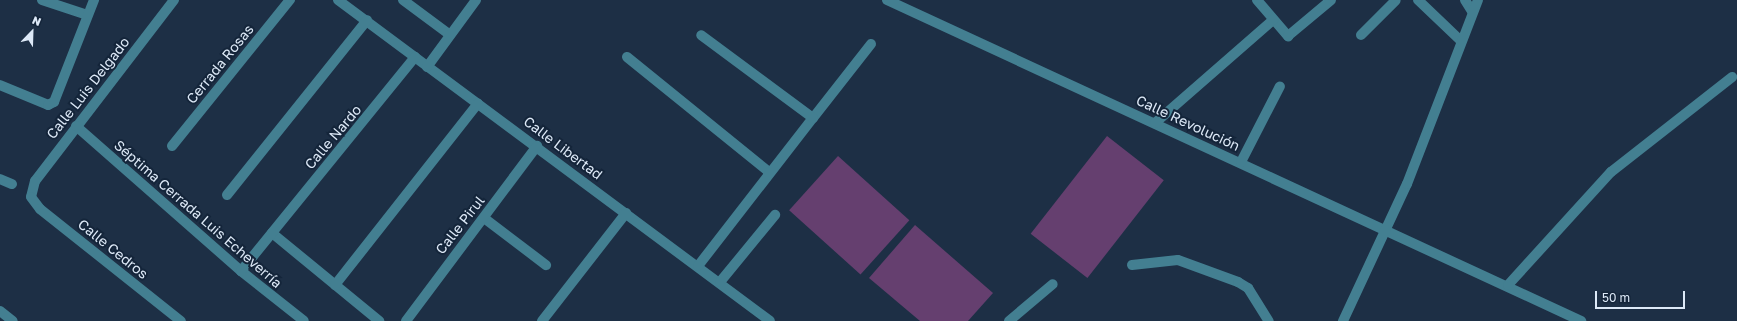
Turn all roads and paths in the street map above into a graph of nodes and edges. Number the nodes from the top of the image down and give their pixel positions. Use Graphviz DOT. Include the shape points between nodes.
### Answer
graph roads {
  1 [pos="42,0"];
  2 [pos="94,0"];
  3 [pos="174,0"];
  4 [pos="290,0"];
  5 [pos="338,0"];
  6 [pos="403,0"];
  7 [pos="476,0"];
  8 [pos="888,0"];
  9 [pos="1257,0"];
  10 [pos="1331,0"];
  11 [pos="1396,0"];
  12 [pos="1418,0"];
  13 [pos="1465,0"];
  14 [pos="1478,0"];
  15 [pos="1472,11"];
  16 [pos="88,15"];
  17 [pos="367,20"];
  18 [pos="1273,20"];
  19 [pos="449,34"];
  20 [pos="701,35"];
  21 [pos="1361,35"];
  22 [pos="1460,40"];
  23 [pos="871,44"];
  24 [pos="415,57"];
  25 [pos="627,57"];
  26 [pos="427,67"];
  27 [pos="1732,77"];
  28 [pos="0,85"];
  29 [pos="1280,86"];
  30 [pos="478,103"];
  31 [pos="813,118"];
  32 [pos="1155,123"];
  33 [pos="76,126"];
  34 [pos="172,146"];
  35 [pos="538,146"];
  36 [pos="1241,162"];
  37 [pos="769,172"];
  38 [pos="0,179"];
  39 [pos="12,184"];
  40 [pos="227,195"];
  41 [pos="31,197"];
  42 [pos="626,213"];
  43 [pos="775,215"];
  44 [pos="484,218"];
  45 [pos="1385,228"];
  46 [pos="272,233"];
  47 [pos="546,265"];
  48 [pos="1132,265"];
  49 [pos="698,266"];
  50 [pos="241,272"];
  51 [pos="720,282"];
  52 [pos="1053,284"];
  53 [pos="335,285"];
  54 [pos="1508,285"];
  55 [pos="0,311"];
  56 [pos="13,321"];
  57 [pos="181,321"];
  58 [pos="304,321"];
  59 [pos="379,321"];
  60 [pos="406,321"];
  61 [pos="542,321"];
  62 [pos="770,321"];
  63 [pos="1009,321"];
  64 [pos="1269,321"];
  65 [pos="1343,321"];
  66 [pos="1581,321"];
  1 -- 16 [label="street"];
  2 -- 16 [label="street"];
  3 -- 33 [label="street, Calle Luis Delgado"];
  4 -- 34 [label="street, Cerrada Rosas"];
  5 -- 17 [label="street, Calle Libertad"];
  6 -- 19 [label="street"];
  7 -- 19 [label="street"];
  8 -- 32 [label="street, Calle Revolución"];
  9 -- 18 [label="street"];
  10 -- 18 [label="street" via="1293,36 1284,34"];
  11 -- 21 [label="street"];
  12 -- 22 [label="street"];
  13 -- 15 [label="street"];
  14 -- 15 [label="street"];
  15 -- 22 [label="street"];
  16 -- 28 [label="street" via="54,102 48,106"];
  17 -- 24 [label="street, Calle Libertad"];
  17 -- 40 [label="street"];
  18 -- 32 [label="street"];
  19 -- 26 [label="street"];
  20 -- 31 [label="street"];
  22 -- 45 [label="street" via="1408,184"];
  23 -- 31 [label="street"];
  24 -- 26 [label="street, Calle Libertad"];
  24 -- 46 [label="street, Calle Nardo"];
  25 -- 37 [label="street"];
  26 -- 30 [label="street, Calle Libertad"];
  27 -- 54 [label="street" via="1611,172"];
  29 -- 36 [label="street"];
  30 -- 35 [label="street, Calle Libertad"];
  30 -- 53 [label="street"];
  31 -- 37 [label="street"];
  32 -- 36 [label="street, Calle Revolución"];
  33 -- 41 [label="street, Calle Luis Delgado" via="35,182"];
  33 -- 50 [label="street, Séptima Cerrada Luis Echeverría"];
  35 -- 42 [label="street, Calle Libertad"];
  35 -- 44 [label="street, Calle Pirul"];
  36 -- 45 [label="street, Calle Revolución"];
  37 -- 49 [label="street"];
  38 -- 39 [label="street"];
  41 -- 57 [label="street, Calle Cedros" via="40,209"];
  42 -- 49 [label="street, Calle Libertad"];
  42 -- 61 [label="street"];
  43 -- 51 [label="street"];
  44 -- 47 [label="street"];
  44 -- 60 [label="street, Calle Pirul" via="430,285"];
  45 -- 54 [label="street, Calle Revolución"];
  45 -- 65 [label="street"];
  46 -- 50 [label="street, Calle Nardo"];
  46 -- 53 [label="street"];
  48 -- 64 [label="street" via="1178,260 1238,282 1248,288"];
  49 -- 51 [label="street, Calle Libertad"];
  50 -- 58 [label="street, Séptima Cerrada Luis Echeverría"];
  51 -- 62 [label="street, Calle Libertad"];
  52 -- 63 [label="street"];
  53 -- 59 [label="street"];
  54 -- 66 [label="street, Calle Revolución"];
  55 -- 56 [label="street"];
}
